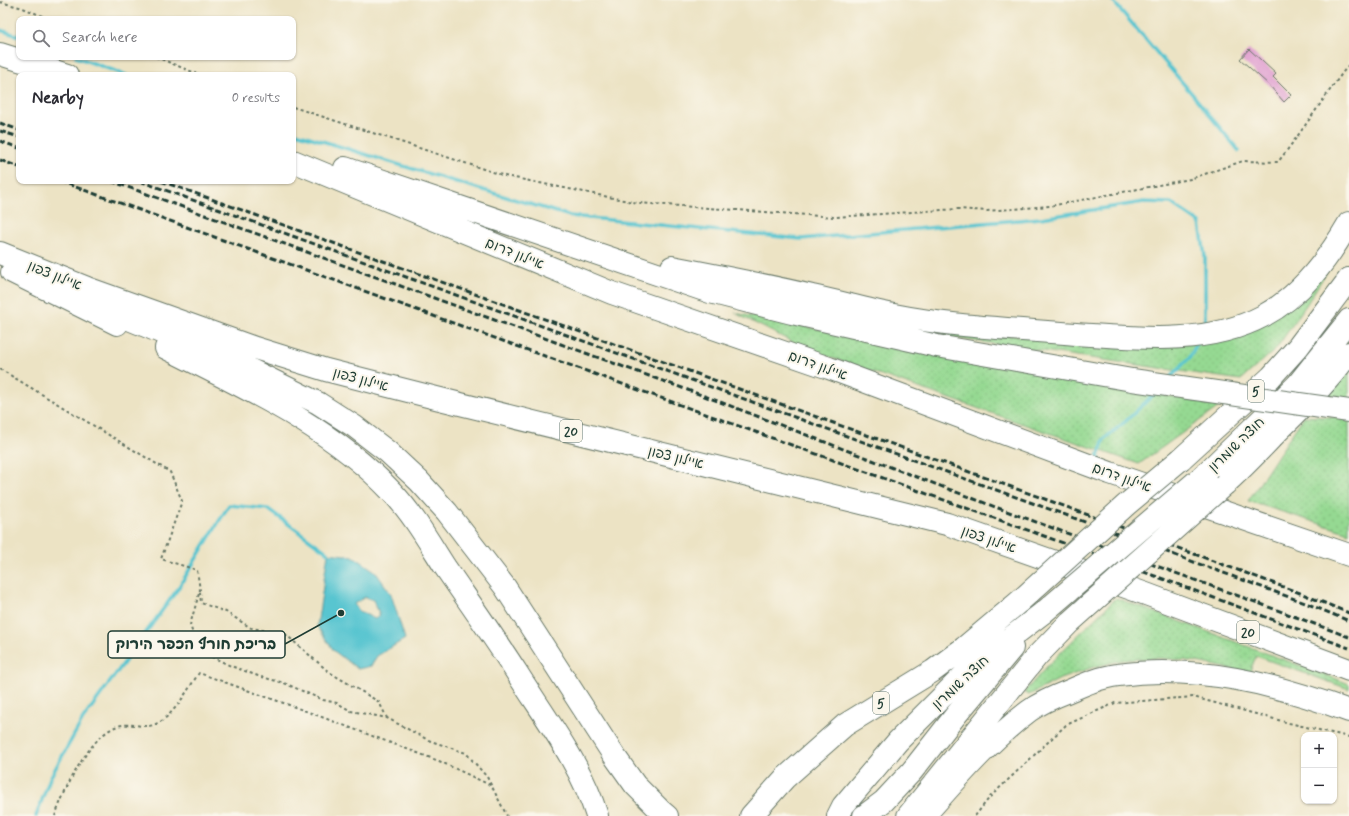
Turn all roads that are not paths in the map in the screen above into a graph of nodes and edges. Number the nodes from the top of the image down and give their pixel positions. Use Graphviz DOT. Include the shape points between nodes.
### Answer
graph roads {
  1 [pos="0,54"];
  2 [pos="16,59"];
  3 [pos="19,60"];
  4 [pos="57,72"];
  5 [pos="296,151"];
  6 [pos="296,162"];
  7 [pos="1349,218"];
  8 [pos="1349,223"];
  9 [pos="1338,242"];
  10 [pos="576,247"];
  11 [pos="2,263"];
  12 [pos="1349,266"];
  13 [pos="1349,279"];
  14 [pos="1323,315"];
  15 [pos="1349,320"];
  16 [pos="1349,353"];
  17 [pos="1349,411"];
  18 [pos="1349,555"];
  19 [pos="1042,614"];
  20 [pos="1349,670"];
  21 [pos="1349,711"];
  22 [pos="544,715"];
  23 [pos="597,816"];
  24 [pos="608,816"];
  25 [pos="667,816"];
  26 [pos="751,816"];
  27 [pos="838,816"];
  28 [pos="864,816"];
  29 [pos="908,816"];
  30 [pos="924,816"];
  1 -- 2 [label="highway"];
  3 -- 4 [label="highway"];
  5 -- 10 [label="highway"];
  6 -- 18 [label="highway, איילון דרום" via="612,293 829,368 1110,473"];
  7 -- 9 [label="highway"];
  8 -- 9 [label="highway"];
  9 -- 10 [label="highway" via="1312,276 1281,305 1263,316 1222,332 1186,337 1124,337 964,326 894,315"];
  10 -- 17 [label="highway, bridge" via="710,292 937,346 1132,380"];
  11 -- 20 [label="highway, איילון צפון / 20" via="94,290 255,348 326,370 947,524 1146,594"];
  11 -- 22 [label="highway" via="283,409 340,446 367,468 393,493 415,522 494,636"];
  11 -- 25 [label="highway" via="243,366 318,403 388,452 447,512 505,587 613,754 635,784"];
  12 -- 14 [label="highway"];
  13 -- 14 [label="highway"];
  14 -- 26 [label="highway, 5, bridge" via="1271,376 1020,601 933,671 845,725 785,778"];
  15 -- 19 [label="highway, חוצה שומרון / 5, bridge" via="1297,385 1205,474"];
  16 -- 29 [label="highway, bridge" via="1322,387 1262,449 1070,622 1037,656"];
  19 -- 27 [label="highway, חוצה שומרון / 5" via="970,669 898,741 843,806"];
  19 -- 28 [label="highway" via="912,771 884,801"];
  21 -- 30 [label="highway" via="1244,680 1188,672 1158,671 1094,680 1030,710 995,739"];
  22 -- 23 [label="highway" via="584,780"];
  22 -- 24 [label="highway" via="586,773"];
}
